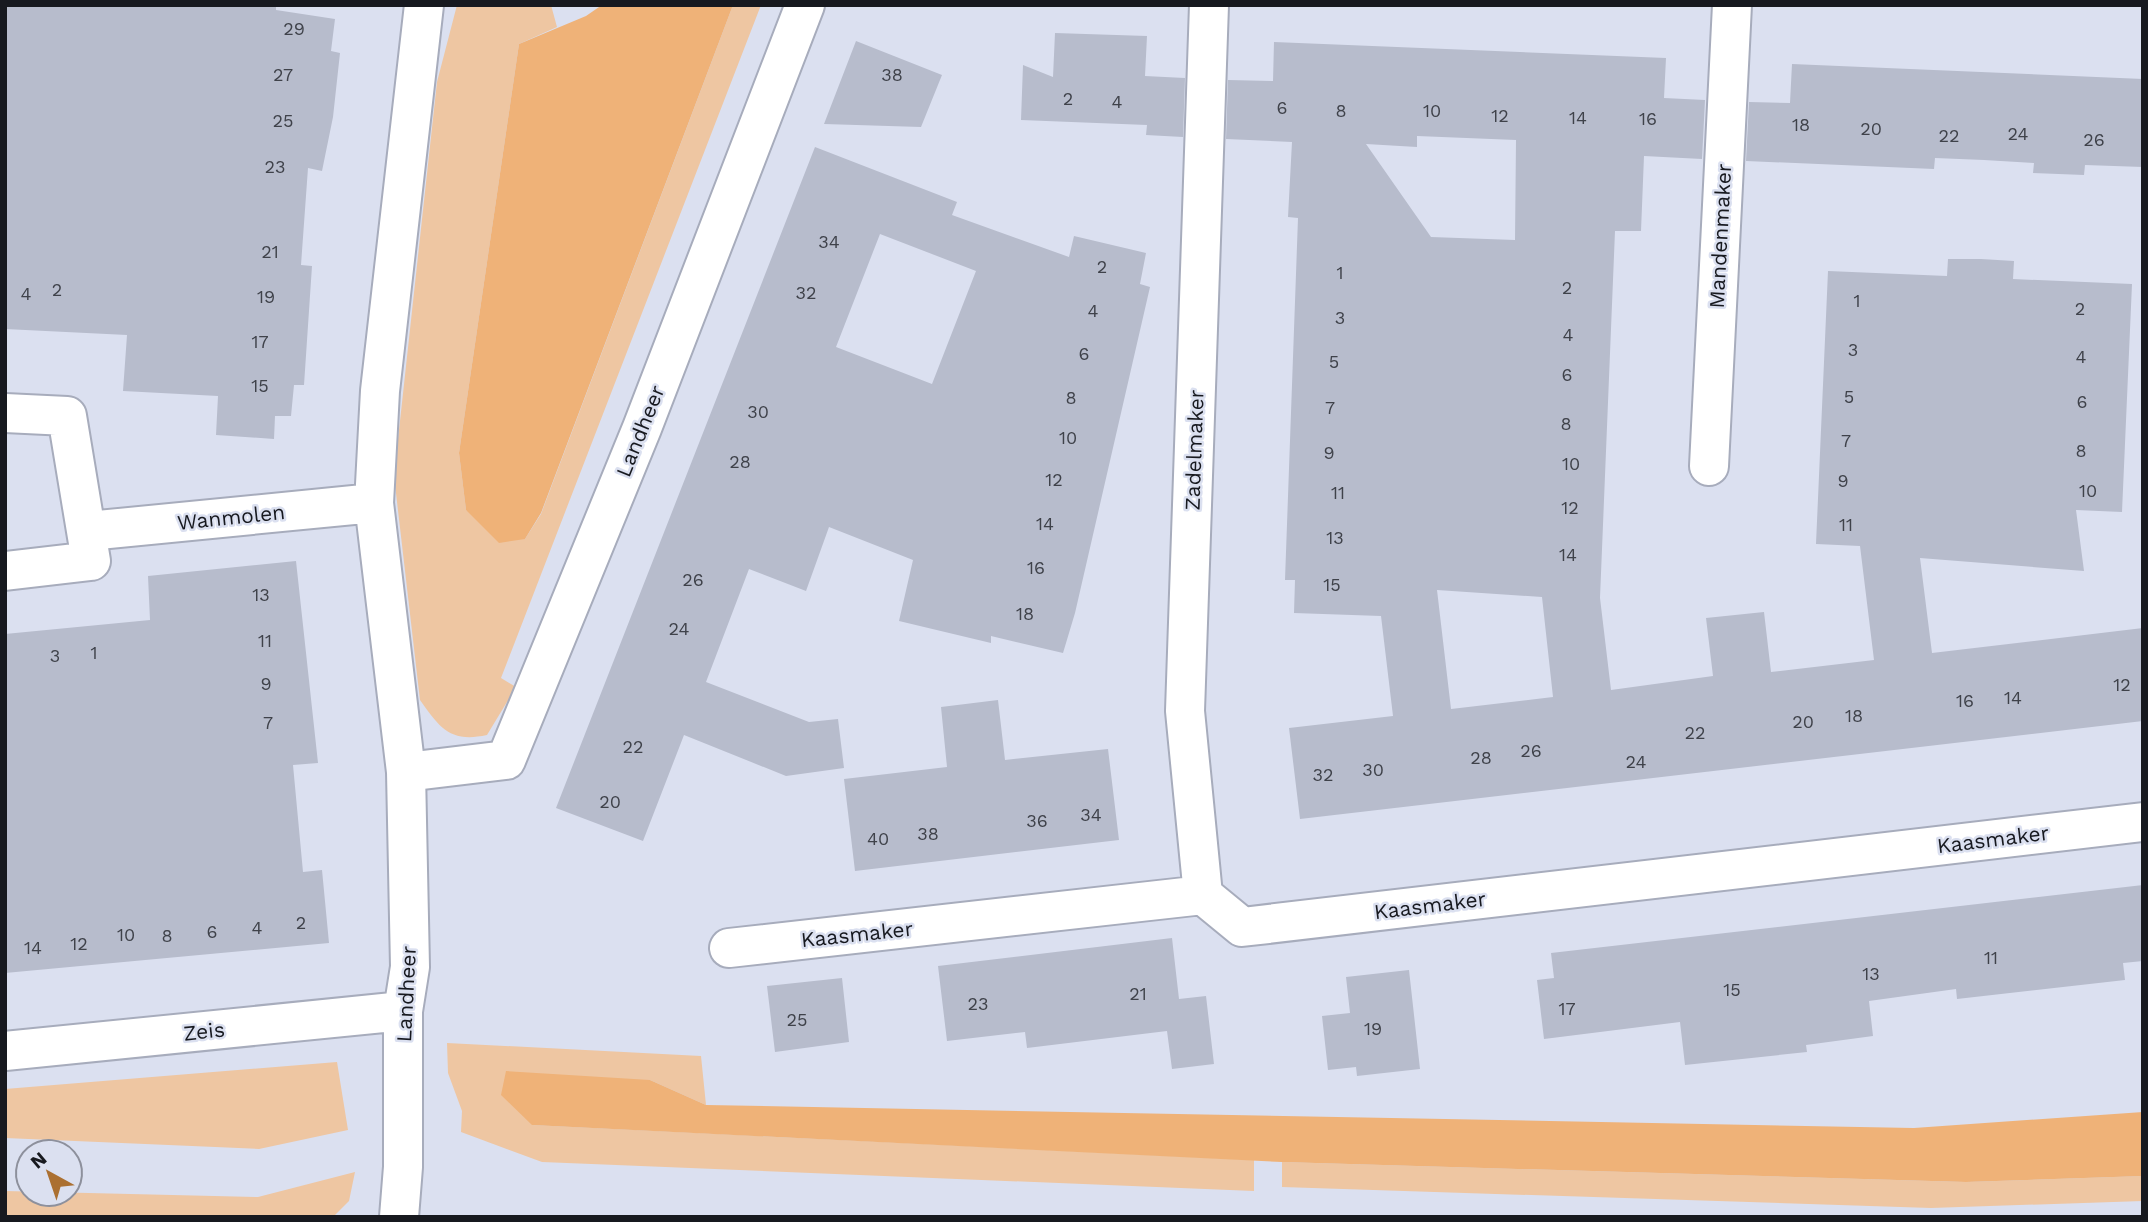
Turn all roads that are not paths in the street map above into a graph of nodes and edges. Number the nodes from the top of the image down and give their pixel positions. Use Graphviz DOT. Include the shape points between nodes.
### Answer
graph roads {
  1 [pos="424,5"];
  2 [pos="805,5"];
  3 [pos="1209,5"];
  4 [pos="1732,5"];
  5 [pos="5,413"];
  6 [pos="1709,466"];
  7 [pos="374,503"];
  8 [pos="88,531"];
  9 [pos="5,571"];
  10 [pos="406,772"];
  11 [pos="2143,822"];
  12 [pos="1203,895"];
  13 [pos="729,948"];
  14 [pos="403,1011"];
  15 [pos="5,1051"];
  16 [pos="399,1217"];
  1 -- 7 [label="street, Landheer" via="380,391"];
  2 -- 10 [label="street, Landheer" via="642,428 506,761"];
  3 -- 12 [label="street, Zadelmaker" via="1185,711"];
  4 -- 6 [label="street, Mandenmaker"];
  5 -- 8 [label="street" via="67,416"];
  7 -- 8 [label="street, Wanmolen"];
  7 -- 10 [label="street, Landheer"];
  8 -- 9 [label="street" via="91,561"];
  10 -- 14 [label="street, Landheer" via="410,967"];
  11 -- 12 [label="street, Kaasmaker" via="1242,927"];
  12 -- 13 [label="street, Kaasmaker"];
  14 -- 15 [label="street, Zeis"];
  14 -- 16 [label="street, Landheer"];
}
